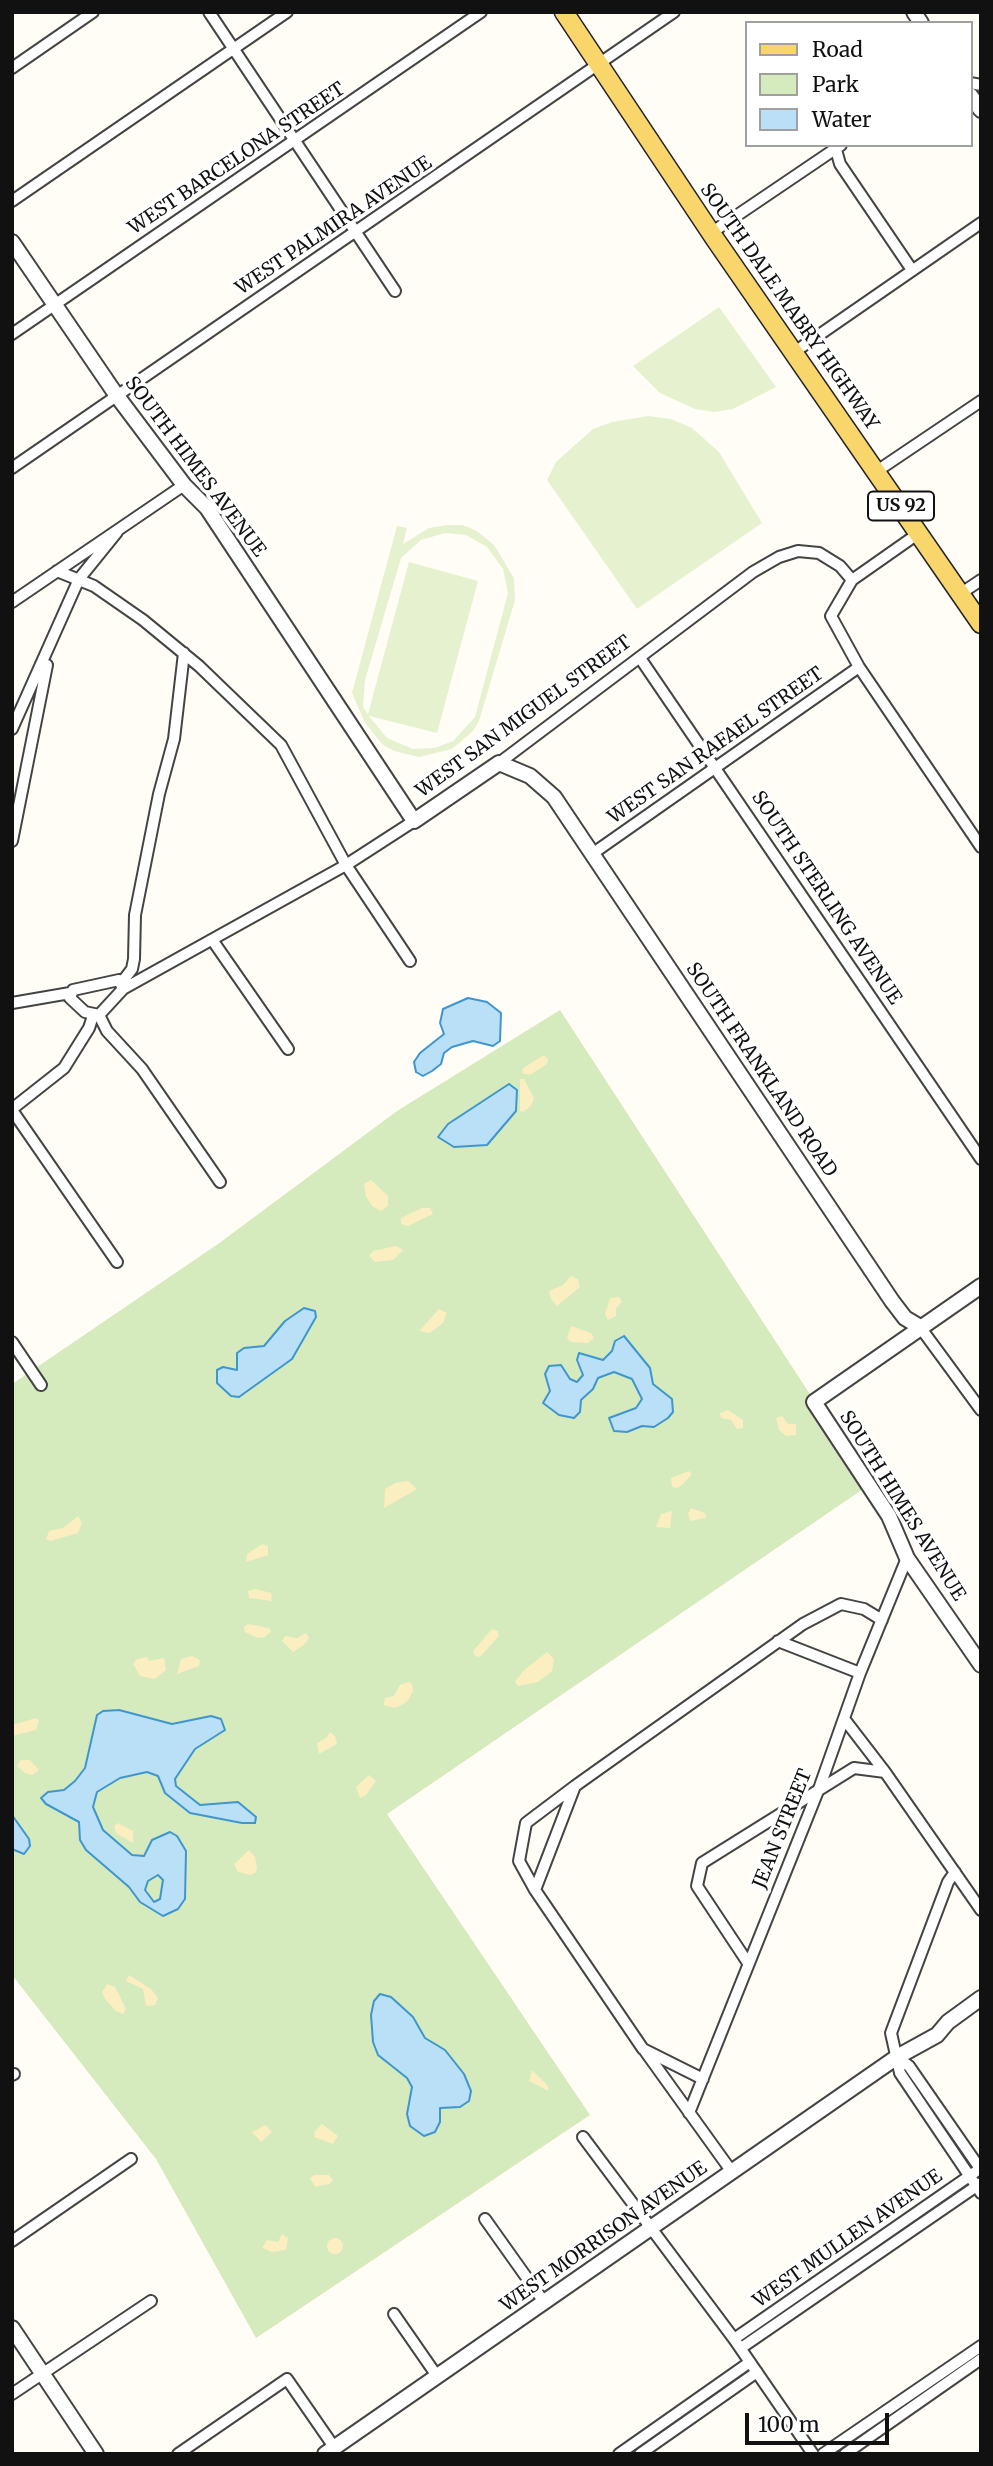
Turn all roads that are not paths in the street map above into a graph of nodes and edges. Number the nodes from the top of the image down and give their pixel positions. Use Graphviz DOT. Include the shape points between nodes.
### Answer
graph roads {
  1 [pos="93,12"];
  2 [pos="209,12"];
  3 [pos="287,12"];
  4 [pos="481,12"];
  5 [pos="564,12"];
  6 [pos="674,12"];
  7 [pos="234,48"];
  8 [pos="599,64"];
  9 [pos="12,68"];
  10 [pos="296,139"];
  11 [pos="836,147"];
  12 [pos="837,147"];
  13 [pos="12,201"];
  14 [pos="981,223"];
  15 [pos="357,232"];
  16 [pos="711,233"];
  17 [pos="12,242"];
  18 [pos="912,270"];
  19 [pos="395,291"];
  20 [pos="55,304"];
  21 [pos="12,334"];
  22 [pos="793,353"];
  23 [pos="117,396"];
  24 [pos="981,401"];
  25 [pos="12,468"];
  26 [pos="877,471"];
  27 [pos="184,485"];
  28 [pos="117,532"];
  29 [pos="919,533"];
  30 [pos="57,571"];
  31 [pos="79,579"];
  32 [pos="852,580"];
  33 [pos="981,580"];
  34 [pos="960,594"];
  35 [pos="13,598"];
  36 [pos="981,624"];
  37 [pos="52,641"];
  38 [pos="184,653"];
  39 [pos="640,658"];
  40 [pos="859,667"];
  41 [pos="37,712"];
  42 [pos="21,713"];
  43 [pos="12,729"];
  44 [pos="499,764"];
  45 [pos="716,766"];
  46 [pos="414,821"];
  47 [pos="12,841"];
  48 [pos="981,848"];
  49 [pos="592,854"];
  50 [pos="346,865"];
  51 [pos="213,941"];
  52 [pos="410,961"];
  53 [pos="122,985"];
  54 [pos="70,993"];
  55 [pos="12,1003"];
  56 [pos="96,1016"];
  57 [pos="288,1049"];
  58 [pos="12,1109"];
  59 [pos="981,1159"];
  60 [pos="220,1182"];
  61 [pos="117,1262"];
  62 [pos="981,1286"];
  63 [pos="920,1327"];
  64 [pos="12,1342"];
  65 [pos="41,1385"];
  66 [pos="981,1410"];
  67 [pos="906,1558"];
  68 [pos="882,1620"];
  69 [pos="778,1642"];
  70 [pos="976,1649"];
  71 [pos="981,1665"];
  72 [pos="860,1673"];
  73 [pos="845,1720"];
  74 [pos="884,1772"];
  75 [pos="575,1786"];
  76 [pos="820,1786"];
  77 [pos="955,1872"];
  78 [pos="535,1890"];
  79 [pos="981,1910"];
  80 [pos="748,1963"];
  81 [pos="981,1998"];
  82 [pos="643,2049"];
  83 [pos="901,2054"];
  84 [pos="703,2080"];
  85 [pos="689,2113"];
  86 [pos="583,2137"];
  87 [pos="131,2159"];
  88 [pos="980,2169"];
  89 [pos="732,2172"];
  90 [pos="977,2184"];
  91 [pos="485,2220"];
  92 [pos="650,2228"];
  93 [pos="12,2241"];
  94 [pos="151,2301"];
  95 [pos="544,2302"];
  96 [pos="394,2314"];
  97 [pos="12,2328"];
  98 [pos="738,2343"];
  99 [pos="981,2346"];
  100 [pos="981,2359"];
  101 [pos="750,2362"];
  102 [pos="757,2372"];
  103 [pos="43,2373"];
  104 [pos="437,2376"];
  105 [pos="12,2394"];
  106 [pos="330,2451"];
  107 [pos="96,2454"];
  108 [pos="178,2454"];
  109 [pos="619,2454"];
  110 [pos="640,2454"];
  111 [pos="813,2454"];
  112 [pos="823,2454"];
  113 [pos="845,2454"];
  1 -- 9 [label="street"];
  2 -- 7 [label="street"];
  3 -- 7 [label="street"];
  4 -- 10 [label="street, WEST BARCELONA STREET"];
  5 -- 8 [label="main road, SOUTH DALE MABRY HIGHWAY / US 92"];
  6 -- 8 [label="street, WEST PALMIRA AVENUE"];
  7 -- 10 [label="street"];
  7 -- 13 [label="street"];
  8 -- 15 [label="street, WEST PALMIRA AVENUE"];
  8 -- 16 [label="main road, SOUTH DALE MABRY HIGHWAY / US 92"];
  10 -- 15 [label="street"];
  10 -- 20 [label="street, WEST BARCELONA STREET"];
  11 -- 16 [label="street"];
  12 -- 18 [label="street" via="840,164"];
  14 -- 18 [label="street"];
  15 -- 19 [label="street"];
  15 -- 23 [label="street, WEST PALMIRA AVENUE"];
  16 -- 22 [label="main road, SOUTH DALE MABRY HIGHWAY / US 92"];
  17 -- 20 [label="street, SOUTH HIMES AVENUE"];
  18 -- 22 [label="street"];
  20 -- 21 [label="street, WEST BARCELONA STREET"];
  20 -- 23 [label="street, SOUTH HIMES AVENUE"];
  22 -- 26 [label="main road, SOUTH DALE MABRY HIGHWAY / US 92"];
  23 -- 25 [label="street, WEST PALMIRA AVENUE"];
  23 -- 27 [label="street, SOUTH HIMES AVENUE"];
  24 -- 26 [label="street"];
  26 -- 29 [label="main road, SOUTH DALE MABRY HIGHWAY / US 92"];
  27 -- 28 [label="street"];
  27 -- 46 [label="street, SOUTH HIMES AVENUE" via="207,508"];
  28 -- 30 [label="street"];
  28 -- 31 [label="street"];
  29 -- 32 [label="street"];
  29 -- 34 [label="main road, SOUTH DALE MABRY HIGHWAY / US 92"];
  30 -- 31 [label="street"];
  30 -- 35 [label="street"];
  31 -- 37 [label="street"];
  31 -- 38 [label="street"];
  32 -- 39 [label="street, WEST SAN MIGUEL STREET" via="819,553 798,551 779,557"];
  32 -- 40 [label="street" via="831,616"];
  33 -- 34 [label="street"];
  34 -- 36 [label="main road, SOUTH DALE MABRY HIGHWAY / US 92"];
  37 -- 41 [label="street"];
  37 -- 42 [label="street"];
  38 -- 50 [label="street" via="281,745"];
  38 -- 53 [label="street" via="174,739 135,915 134,959"];
  39 -- 44 [label="street, WEST SAN MIGUEL STREET"];
  39 -- 45 [label="street, SOUTH STERLING AVENUE"];
  40 -- 45 [label="street, WEST SAN RAFAEL STREET"];
  40 -- 48 [label="street"];
  41 -- 42 [label="street"];
  41 -- 47 [label="street"];
  42 -- 43 [label="street"];
  44 -- 46 [label="street, WEST SAN MIGUEL STREET"];
  44 -- 49 [label="street, SOUTH FRANKLAND ROAD" via="530,776 554,797"];
  45 -- 49 [label="street, WEST SAN RAFAEL STREET"];
  45 -- 59 [label="street, SOUTH STERLING AVENUE"];
  46 -- 50 [label="street, WEST SAN MIGUEL STREET"];
  49 -- 63 [label="street, SOUTH FRANKLAND ROAD" via="892,1301 905,1318"];
  50 -- 51 [label="street, WEST SAN MIGUEL STREET"];
  50 -- 52 [label="street"];
  51 -- 53 [label="street, WEST SAN MIGUEL STREET"];
  51 -- 57 [label="street"];
  53 -- 54 [label="street" via="116,980"];
  53 -- 56 [label="street"];
  54 -- 55 [label="street"];
  54 -- 56 [label="street" via="73,1004"];
  56 -- 58 [label="street" via="64,1068"];
  56 -- 60 [label="street" via="142,1069"];
  58 -- 61 [label="street"];
  62 -- 63 [label="street"];
  63 -- 66 [label="street, SOUTH FRANKLAND ROAD"];
  63 -- 67 [label="street, SOUTH HIMES AVENUE" via="814,1402 889,1516"];
  64 -- 65 [label="street"];
  67 -- 68 [label="street, JEAN STREET"];
  67 -- 70 [label="street, SOUTH HIMES AVENUE"];
  68 -- 69 [label="street" via="864,1609 841,1604"];
  68 -- 72 [label="street, JEAN STREET"];
  69 -- 72 [label="street"];
  69 -- 75 [label="street"];
  70 -- 71 [label="street, SOUTH HIMES AVENUE"];
  72 -- 73 [label="street, JEAN STREET"];
  73 -- 74 [label="street"];
  73 -- 76 [label="street, JEAN STREET"];
  74 -- 76 [label="street" via="854,1768"];
  74 -- 77 [label="street"];
  75 -- 78 [label="street"];
  75 -- 78 [label="street" via="526,1823 519,1861"];
  76 -- 80 [label="street, JEAN STREET"];
  76 -- 80 [label="street" via="702,1863 697,1886"];
  77 -- 79 [label="street"];
  77 -- 83 [label="street" via="891,2033"];
  78 -- 82 [label="street"];
  80 -- 84 [label="street, JEAN STREET"];
  81 -- 83 [label="street, WEST MORRISON AVENUE" via="937,2035"];
  82 -- 84 [label="street"];
  82 -- 85 [label="street"];
  83 -- 88 [label="street"];
  83 -- 89 [label="street, WEST MORRISON AVENUE"];
  83 -- 90 [label="street" via="900,2073"];
  84 -- 85 [label="street, JEAN STREET"];
  85 -- 89 [label="street"];
  86 -- 92 [label="street"];
  87 -- 93 [label="street"];
  88 -- 90 [label="street, WEST MULLEN AVENUE"];
  89 -- 92 [label="street, WEST MORRISON AVENUE"];
  90 -- 98 [label="street, WEST MULLEN AVENUE"];
  91 -- 95 [label="street"];
  92 -- 95 [label="street, WEST MORRISON AVENUE"];
  92 -- 98 [label="street"];
  94 -- 103 [label="street"];
  95 -- 104 [label="street, WEST MORRISON AVENUE"];
  96 -- 104 [label="street"];
  97 -- 103 [label="street"];
  98 -- 101 [label="street"];
  99 -- 112 [label="street"];
  100 -- 113 [label="street"];
  101 -- 102 [label="street"];
  101 -- 109 [label="street"];
  102 -- 110 [label="street"];
  102 -- 111 [label="street"];
  103 -- 105 [label="street"];
  103 -- 107 [label="street"];
  104 -- 106 [label="street, WEST MORRISON AVENUE"];
  106 -- 108 [label="street" via="287,2379"];
}
